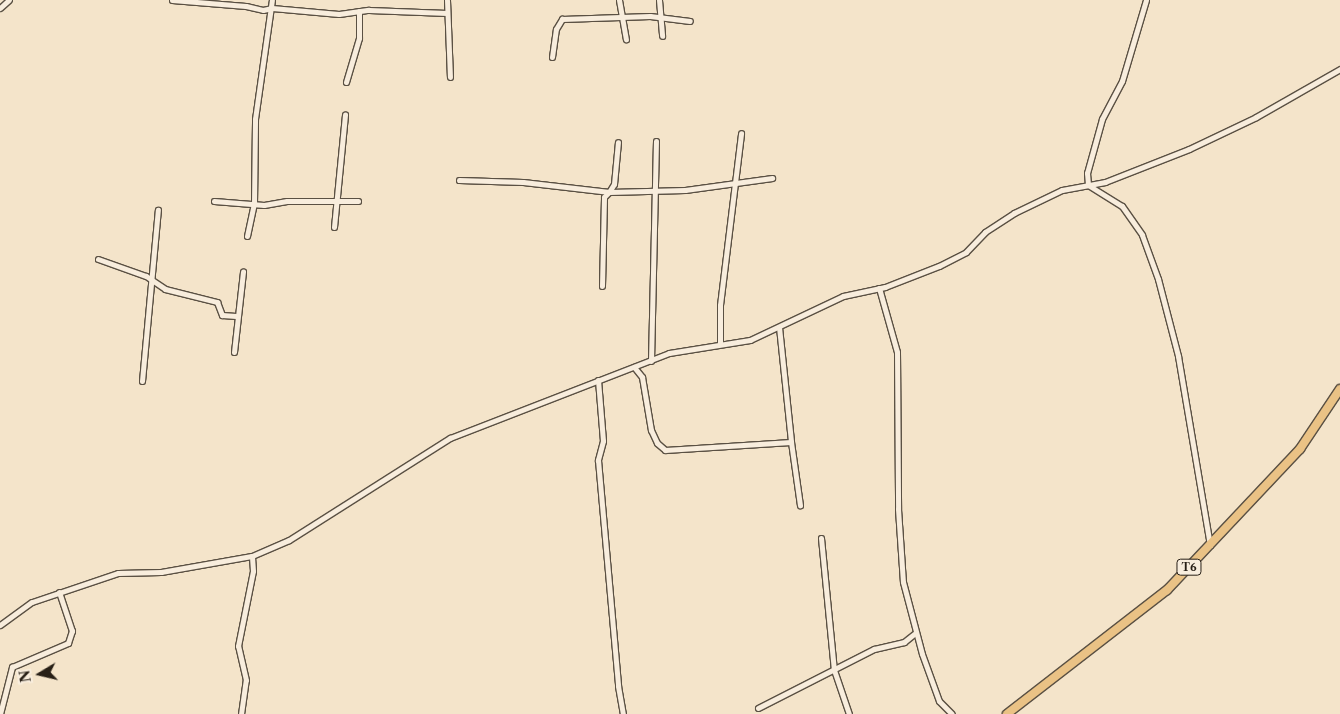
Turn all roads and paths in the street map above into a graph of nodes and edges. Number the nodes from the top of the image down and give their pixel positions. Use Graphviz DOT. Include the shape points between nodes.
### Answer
graph roads {
  1 [pos="10,0"];
  2 [pos="172,0"];
  3 [pos="272,0"];
  4 [pos="447,0"];
  5 [pos="619,0"];
  6 [pos="659,0"];
  7 [pos="1146,0"];
  8 [pos="0,8"];
  9 [pos="272,8"];
  10 [pos="358,11"];
  11 [pos="447,13"];
  12 [pos="661,16"];
  13 [pos="624,17"];
  14 [pos="690,21"];
  15 [pos="662,36"];
  16 [pos="626,39"];
  17 [pos="552,57"];
  18 [pos="1340,69"];
  19 [pos="450,77"];
  20 [pos="346,82"];
  21 [pos="345,115"];
  22 [pos="741,133"];
  23 [pos="656,141"];
  24 [pos="618,142"];
  25 [pos="772,178"];
  26 [pos="459,180"];
  27 [pos="735,183"];
  28 [pos="1088,185"];
  29 [pos="653,190"];
  30 [pos="610,192"];
  31 [pos="214,201"];
  32 [pos="336,201"];
  33 [pos="358,202"];
  34 [pos="254,204"];
  35 [pos="158,210"];
  36 [pos="334,227"];
  37 [pos="247,236"];
  38 [pos="98,259"];
  39 [pos="243,272"];
  40 [pos="151,282"];
  41 [pos="602,286"];
  42 [pos="879,288"];
  43 [pos="236,316"];
  44 [pos="779,327"];
  45 [pos="720,343"];
  46 [pos="234,352"];
  47 [pos="650,360"];
  48 [pos="634,366"];
  49 [pos="598,380"];
  50 [pos="142,381"];
  51 [pos="1340,389"];
  52 [pos="791,442"];
  53 [pos="800,505"];
  54 [pos="821,538"];
  55 [pos="1210,545"];
  56 [pos="252,556"];
  57 [pos="59,592"];
  58 [pos="0,624"];
  59 [pos="914,634"];
  60 [pos="834,670"];
  61 [pos="758,708"];
  62 [pos="0,714"];
  63 [pos="242,714"];
  64 [pos="623,714"];
  65 [pos="849,714"];
  66 [pos="952,714"];
  67 [pos="1007,714"];
  1 -- 8 [label="street"];
  2 -- 9 [label="street" via="263,10"];
  3 -- 9 [label="street"];
  4 -- 11 [label="street"];
  5 -- 13 [label="street" via="619,11"];
  6 -- 12 [label="street"];
  7 -- 28 [label="street" via="1122,81 1102,119 1087,173"];
  9 -- 10 [label="street" via="339,14"];
  9 -- 34 [label="street" via="266,25 255,119"];
  10 -- 11 [label="street"];
  10 -- 20 [label="street" via="359,38"];
  11 -- 19 [label="street"];
  12 -- 13 [label="street"];
  12 -- 14 [label="street"];
  12 -- 15 [label="street"];
  13 -- 16 [label="street"];
  13 -- 17 [label="street" via="562,19"];
  18 -- 28 [label="street" via="1256,117 1189,149 1104,182"];
  21 -- 32 [label="street"];
  22 -- 27 [label="street"];
  23 -- 29 [label="street"];
  24 -- 30 [label="street" via="614,184"];
  25 -- 27 [label="street"];
  26 -- 30 [label="street" via="523,182"];
  27 -- 29 [label="street" via="685,190"];
  27 -- 45 [label="street" via="720,306"];
  28 -- 42 [label="street" via="1062,190 1014,213 985,232 966,252 939,266"];
  28 -- 55 [label="street" via="1122,206 1142,235 1158,280 1178,356"];
  29 -- 30 [label="street"];
  29 -- 47 [label="street"];
  30 -- 41 [label="street" via="604,196"];
  31 -- 34 [label="street"];
  32 -- 33 [label="street"];
  32 -- 34 [label="street"];
  32 -- 36 [label="street"];
  34 -- 37 [label="street"];
  35 -- 40 [label="street"];
  38 -- 40 [label="street" via="146,276"];
  39 -- 43 [label="street"];
  40 -- 43 [label="street" via="177,293 217,302 222,315"];
  40 -- 50 [label="street"];
  42 -- 44 [label="street" via="843,296"];
  42 -- 66 [label="street" via="896,352 898,509 903,582 922,654 939,701"];
  43 -- 46 [label="street"];
  44 -- 45 [label="street" via="750,340"];
  44 -- 52 [label="street"];
  45 -- 47 [label="street"];
  47 -- 48 [label="street"];
  48 -- 49 [label="street"];
  48 -- 52 [label="street" via="642,377 651,430 657,443 665,450"];
  49 -- 56 [label="street" via="450,438 289,540"];
  49 -- 64 [label="street" via="602,441 598,460"];
  51 -- 55 [label="highway, T6" via="1300,449"];
  52 -- 53 [label="street"];
  54 -- 60 [label="street"];
  55 -- 67 [label="highway, T6" via="1167,590"];
  56 -- 57 [label="street" via="161,572 118,573"];
  56 -- 63 [label="street" via="253,570 238,646 246,691"];
  57 -- 58 [label="street" via="32,602"];
  57 -- 62 [label="street" via="72,631 68,643 12,667"];
  59 -- 60 [label="street" via="904,642 874,649"];
  60 -- 61 [label="street"];
  60 -- 65 [label="street"];
}
